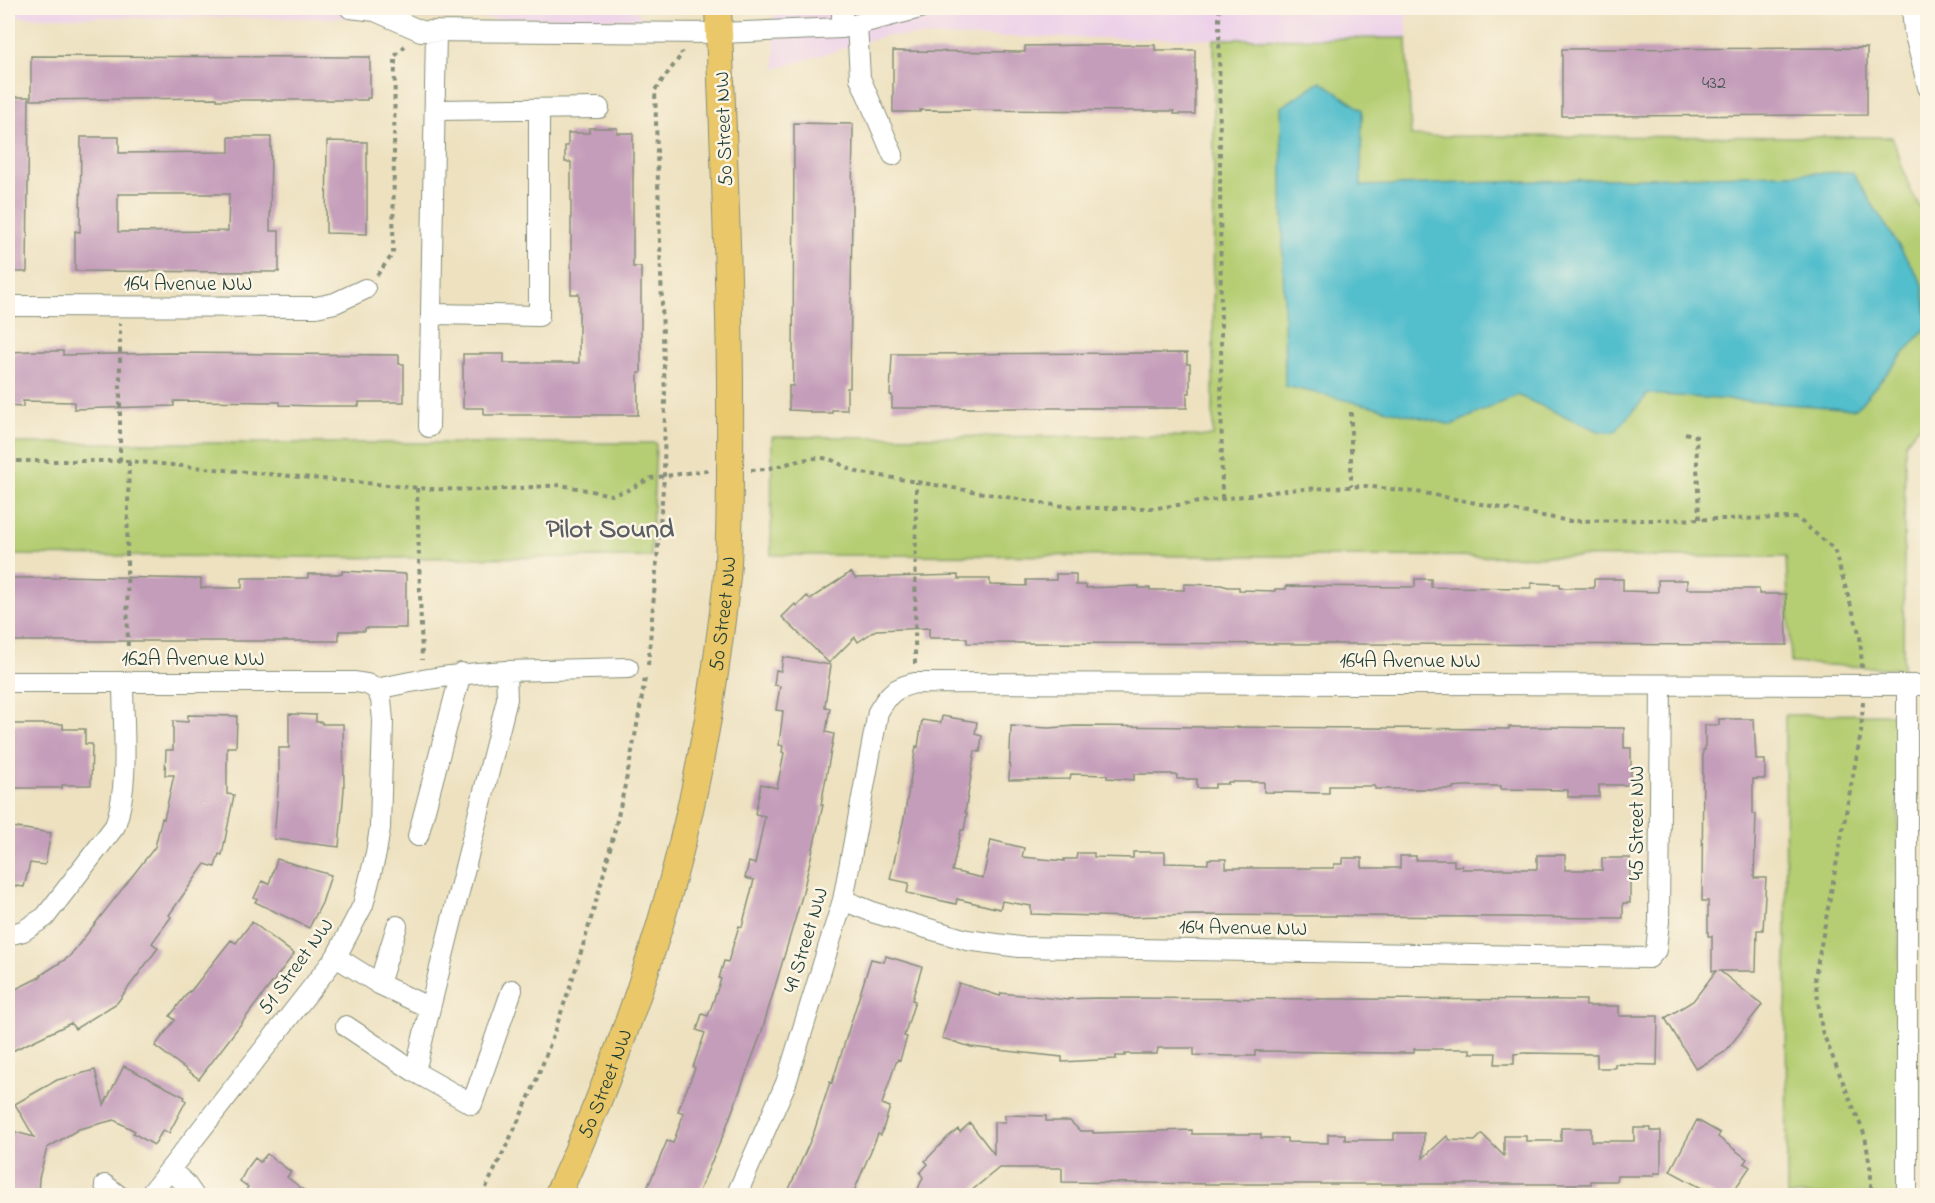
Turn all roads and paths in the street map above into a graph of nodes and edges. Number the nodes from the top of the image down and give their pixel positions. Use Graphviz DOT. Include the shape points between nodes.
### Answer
graph roads {
  1 [pos="350,8"];
  2 [pos="718,8"];
  3 [pos="842,8"];
  4 [pos="920,8"];
  5 [pos="1219,8"];
  6 [pos="1912,8"];
  7 [pos="849,26"];
  8 [pos="429,31"];
  9 [pos="719,33"];
  10 [pos="682,54"];
  11 [pos="1928,87"];
  12 [pos="599,108"];
  13 [pos="539,109"];
  14 [pos="435,110"];
  15 [pos="893,155"];
  16 [pos="365,289"];
  17 [pos="8,306"];
  18 [pos="120,307"];
  19 [pos="431,314"];
  20 [pos="1351,412"];
  21 [pos="429,428"];
  22 [pos="1685,433"];
  23 [pos="8,461"];
  24 [pos="120,461"];
  25 [pos="129,461"];
  26 [pos="714,468"];
  27 [pos="746,470"];
  28 [pos="664,477"];
  29 [pos="916,482"];
  30 [pos="1351,486"];
  31 [pos="417,487"];
  32 [pos="1222,499"];
  33 [pos="1699,519"];
  34 [pos="628,668"];
  35 [pos="506,671"];
  36 [pos="460,673"];
  37 [pos="422,679"];
  38 [pos="8,682"];
  39 [pos="125,682"];
  40 [pos="915,683"];
  41 [pos="1661,685"];
  42 [pos="1864,685"];
  43 [pos="1907,685"];
  44 [pos="1928,685"];
  45 [pos="376,689"];
  46 [pos="893,691"];
  47 [pos="418,836"];
  48 [pos="843,900"];
  49 [pos="396,926"];
  50 [pos="8,935"];
  51 [pos="336,957"];
  52 [pos="1649,958"];
  53 [pos="379,984"];
  54 [pos="512,990"];
  55 [pos="430,1008"];
  56 [pos="346,1026"];
  57 [pos="415,1072"];
  58 [pos="170,1170"];
  59 [pos="149,1196"];
  60 [pos="194,1196"];
  61 [pos="482,1196"];
  62 [pos="557,1196"];
  63 [pos="736,1196"];
  64 [pos="1871,1196"];
  65 [pos="1907,1196"];
  1 -- 8 [label="street" via="375,11"];
  2 -- 9 [label="main road, 50 Street NW"];
  3 -- 7 [label="street"];
  4 -- 7 [label="street"];
  5 -- 32 [label="path"];
  6 -- 11 [label="street"];
  7 -- 9 [label="street"];
  7 -- 15 [label="street" via="860,78"];
  8 -- 9 [label="street"];
  8 -- 14 [label="street"];
  8 -- 16 [label="path" via="394,57 393,254"];
  9 -- 62 [label="main road, 50 Street NW" via="731,469 728,565 710,712 686,832 652,955 618,1053"];
  10 -- 28 [label="path" via="655,90"];
  12 -- 13 [label="street"];
  13 -- 14 [label="street"];
  13 -- 19 [label="street" via="539,316"];
  14 -- 19 [label="street"];
  16 -- 18 [label="street, 164 Avenue NW" via="316,307"];
  17 -- 18 [label="street, 164 Avenue NW"];
  18 -- 24 [label="path"];
  19 -- 21 [label="street"];
  20 -- 30 [label="path"];
  22 -- 33 [label="path" via="1696,436"];
  23 -- 24 [label="path"];
  24 -- 25 [label="path"];
  25 -- 31 [label="path"];
  25 -- 39 [label="path"];
  26 -- 28 [label="path"];
  27 -- 29 [label="path" via="827,458 854,471"];
  28 -- 31 [label="path" via="651,478 612,495 561,485 492,490"];
  28 -- 61 [label="path" via="650,647 635,744 614,835 546,1057"];
  29 -- 32 [label="path" via="1094,508 1156,508"];
  29 -- 40 [label="path"];
  30 -- 32 [label="path"];
  30 -- 33 [label="path" via="1424,493 1569,521"];
  31 -- 37 [label="path"];
  33 -- 42 [label="path" via="1797,518 1834,549 1860,636"];
  34 -- 35 [label="street"];
  35 -- 36 [label="street"];
  35 -- 55 [label="street" via="507,699"];
  36 -- 37 [label="street"];
  36 -- 47 [label="street"];
  37 -- 45 [label="street"];
  38 -- 39 [label="street, 162A Avenue NW"];
  39 -- 45 [label="street, 162A Avenue NW" via="355,682"];
  39 -- 50 [label="street" via="123,790 115,826 45,917"];
  40 -- 41 [label="street, 164A Avenue NW"];
  40 -- 46 [label="street, 164A Avenue NW"];
  41 -- 42 [label="street, 164A Avenue NW"];
  41 -- 52 [label="street, 45 Street NW" via="1659,921 1656,950"];
  42 -- 43 [label="street, 164A Avenue NW"];
  42 -- 64 [label="path" via="1861,733 1815,977 1822,1031 1865,1136"];
  43 -- 44 [label="street, 164A Avenue NW"];
  43 -- 65 [label="street"];
  45 -- 51 [label="street, 51 Street NW" via="383,721 383,782 376,853 363,905"];
  46 -- 48 [label="street, 49 Street NW" via="879,712"];
  48 -- 52 [label="street, 164 Avenue NW" via="967,940 1019,947"];
  48 -- 63 [label="street, 49 Street NW" via="786,1083"];
  49 -- 53 [label="street"];
  51 -- 53 [label="street"];
  51 -- 58 [label="street, 51 Street NW"];
  53 -- 55 [label="street"];
  54 -- 57 [label="street" via="472,1104"];
  55 -- 57 [label="street"];
  56 -- 57 [label="street"];
  58 -- 59 [label="street, 51 Street NW"];
  58 -- 60 [label="street"];
}
